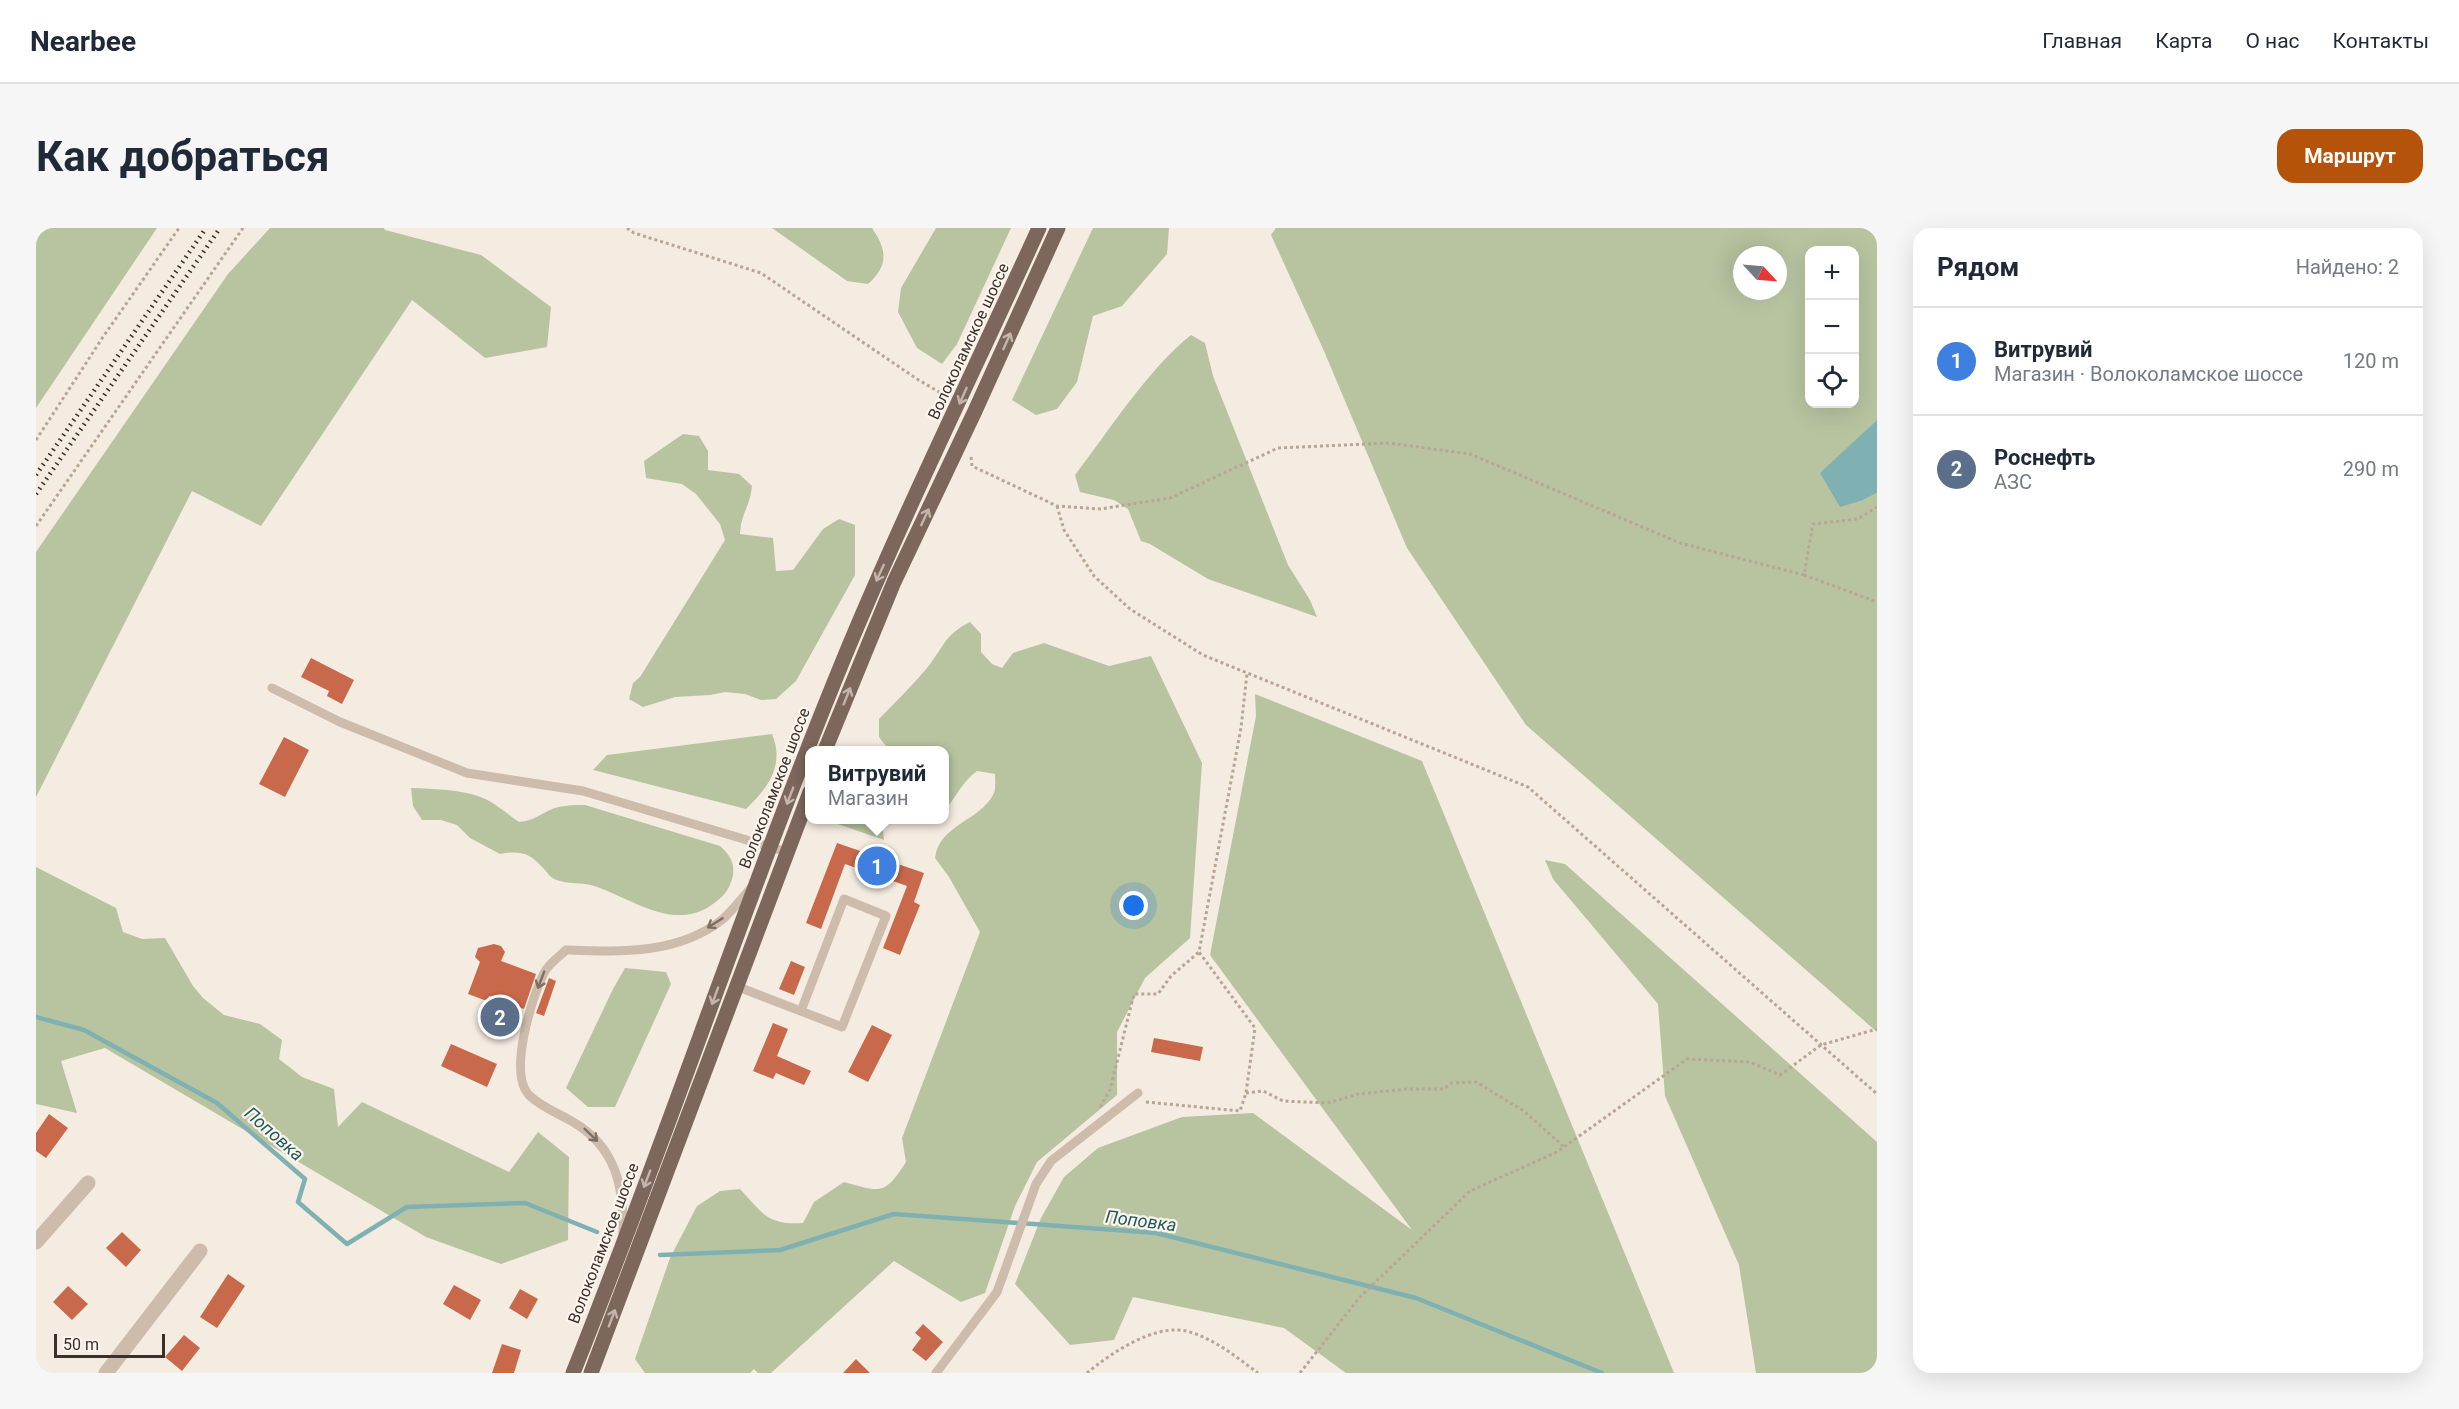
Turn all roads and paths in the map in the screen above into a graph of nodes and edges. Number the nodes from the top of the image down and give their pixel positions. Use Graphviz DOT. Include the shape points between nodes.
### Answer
graph roads {
  1 [pos="179,228"];
  2 [pos="243,228"];
  3 [pos="627,228"];
  4 [pos="1039,228"];
  5 [pos="1058,228"];
  6 [pos="959,404"];
  7 [pos="36,440"];
  8 [pos="972,466"];
  9 [pos="1057,506"];
  10 [pos="1877,507"];
  11 [pos="36,526"];
  12 [pos="1804,575"];
  13 [pos="1877,602"];
  14 [pos="1247,673"];
  15 [pos="272,688"];
  16 [pos="810,746"];
  17 [pos="827,746"];
  18 [pos="805,759"];
  19 [pos="805,805"];
  20 [pos="770,846"];
  21 [pos="787,852"];
  22 [pos="757,882"];
  23 [pos="1199,952"];
  24 [pos="736,986"];
  25 [pos="801,1011"];
  26 [pos="1877,1029"];
  27 [pos="1821,1045"];
  28 [pos="1138,1093"];
  29 [pos="1246,1093"];
  30 [pos="1877,1094"];
  31 [pos="1129,1101"];
  32 [pos="1099,1109"];
  33 [pos="1564,1147"];
  34 [pos="88,1183"];
  35 [pos="623,1241"];
  36 [pos="36,1242"];
  37 [pos="200,1251"];
  38 [pos="106,1373"];
  39 [pos="573,1373"];
  40 [pos="591,1373"];
  41 [pos="936,1373"];
  42 [pos="1087,1373"];
  43 [pos="1258,1373"];
  44 [pos="1300,1373"];
  1 -- 7 [label="path"];
  2 -- 11 [label="path"];
  3 -- 6 [label="path" via="761,273"];
  4 -- 6 [label="main road, Волоколамское шоссе, one-way"];
  17 -- 5 [label="main road, Волоколамское шоссе, one-way" via="894,582"];
  6 -- 16 [label="main road, Волоколамское шоссе, one-way" via="874,587"];
  8 -- 9 [label="path"];
  9 -- 12 [label="path" via="1100,509 1170,498 1278,448 1389,443 1470,454 1680,543"];
  9 -- 14 [label="path" via="1064,530 1095,576 1130,609 1203,655"];
  10 -- 12 [label="path" via="1858,519 1814,524"];
  12 -- 13 [label="path"];
  14 -- 23 [label="path" via="1241,728"];
  14 -- 27 [label="path" via="1528,787"];
  15 -- 20 [label="lane" via="340,722 467,773 584,791"];
  18 -- 20 [label="main road, Волоколамское шоссе, one-way"];
  19 -- 21 [label="main road"];
  20 -- 21 [label="lane"];
  20 -- 22 [label="main road, Волоколамское шоссе"];
  21 -- 24 [label="main road"];
  22 -- 35 [label="main road, Волоколамское шоссе, one-way"];
  22 -- 35 [label="lane, one-way" via="722,920 688,939 653,950 566,950 545,970 541,980 527,1018 520,1076 528,1096 584,1128 603,1147 616,1170 624,1202"];
  23 -- 29 [label="path" via="1255,1028"];
  23 -- 32 [label="path" via="1171,976 1158,994 1134,994 1110,1090"];
  24 -- 25 [label="lane"];
  40 -- 24 [label="main road, one-way"];
  25 -- 25 [label="lane" via="844,899 886,916 842,1027"];
  26 -- 27 [label="path"];
  27 -- 30 [label="path"];
  27 -- 33 [label="path" via="1780,1075 1750,1062 1687,1059"];
  28 -- 31 [label="lane"];
  29 -- 31 [label="path" via="1240,1111"];
  29 -- 33 [label="path" via="1263,1091 1283,1101 1328,1103 1358,1094 1443,1089 1452,1083 1476,1082 1524,1111"];
  31 -- 41 [label="lane" via="1051,1161 1036,1184 997,1292"];
  33 -- 44 [label="path" via="1470,1191 1359,1298"];
  34 -- 36 [label="street"];
  35 -- 39 [label="main road, Волоколамское шоссе"];
  37 -- 38 [label="street"];
  42 -- 43 [label="path" via="1151,1333 1185,1331 1223,1347"];
}
